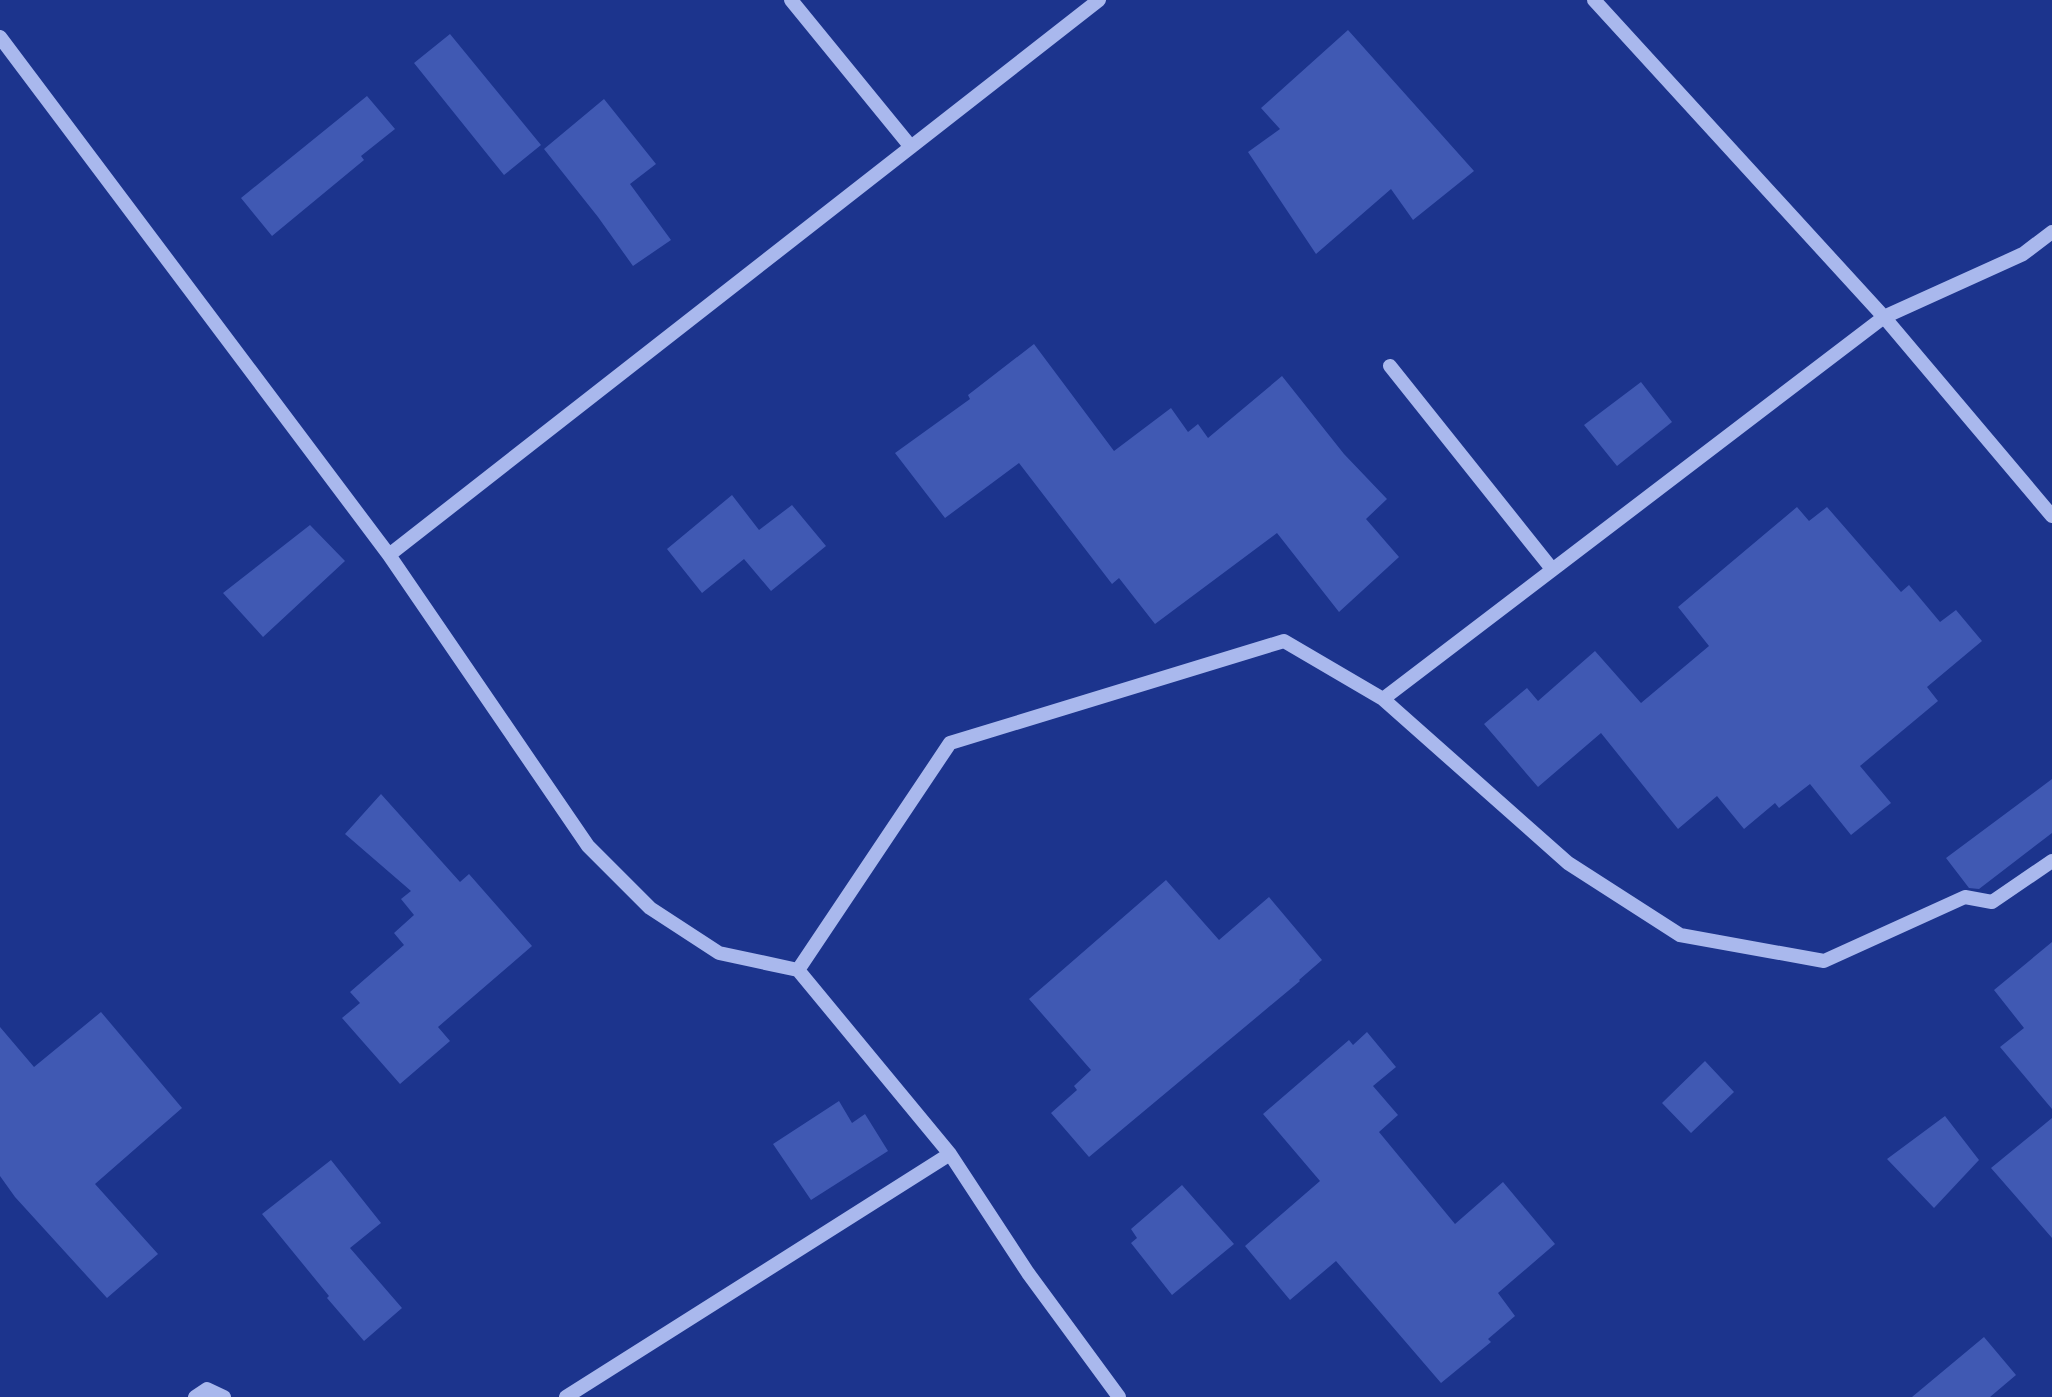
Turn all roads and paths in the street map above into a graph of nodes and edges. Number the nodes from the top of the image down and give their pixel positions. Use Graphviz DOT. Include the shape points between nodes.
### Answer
graph roads {
  1 [pos="791,0"];
  2 [pos="1099,0"];
  3 [pos="1594,0"];
  4 [pos="0,37"];
  5 [pos="911,147"];
  6 [pos="2052,232"];
  7 [pos="1884,317"];
  8 [pos="1390,366"];
  9 [pos="2052,516"];
  10 [pos="389,555"];
  11 [pos="1552,569"];
  12 [pos="1383,699"];
  13 [pos="2052,861"];
  14 [pos="798,970"];
  15 [pos="950,1154"];
  16 [pos="195,1397"];
  17 [pos="224,1397"];
  18 [pos="566,1397"];
  19 [pos="1119,1397"];
  1 -- 5 [label="street"];
  2 -- 5 [label="street"];
  3 -- 7 [label="street"];
  4 -- 10 [label="street"];
  5 -- 10 [label="street"];
  6 -- 7 [label="street" via="2023,254"];
  7 -- 9 [label="street"];
  7 -- 11 [label="street"];
  8 -- 11 [label="street"];
  10 -- 14 [label="street" via="588,846 650,908 719,953"];
  11 -- 12 [label="street"];
  12 -- 13 [label="street" via="1568,863 1680,935 1824,961 1965,897 1992,902"];
  12 -- 14 [label="street" via="1284,641 950,743"];
  14 -- 15 [label="street"];
  15 -- 18 [label="street"];
  15 -- 19 [label="street"];
  16 -- 17 [label="street" via="207,1389"];
}
